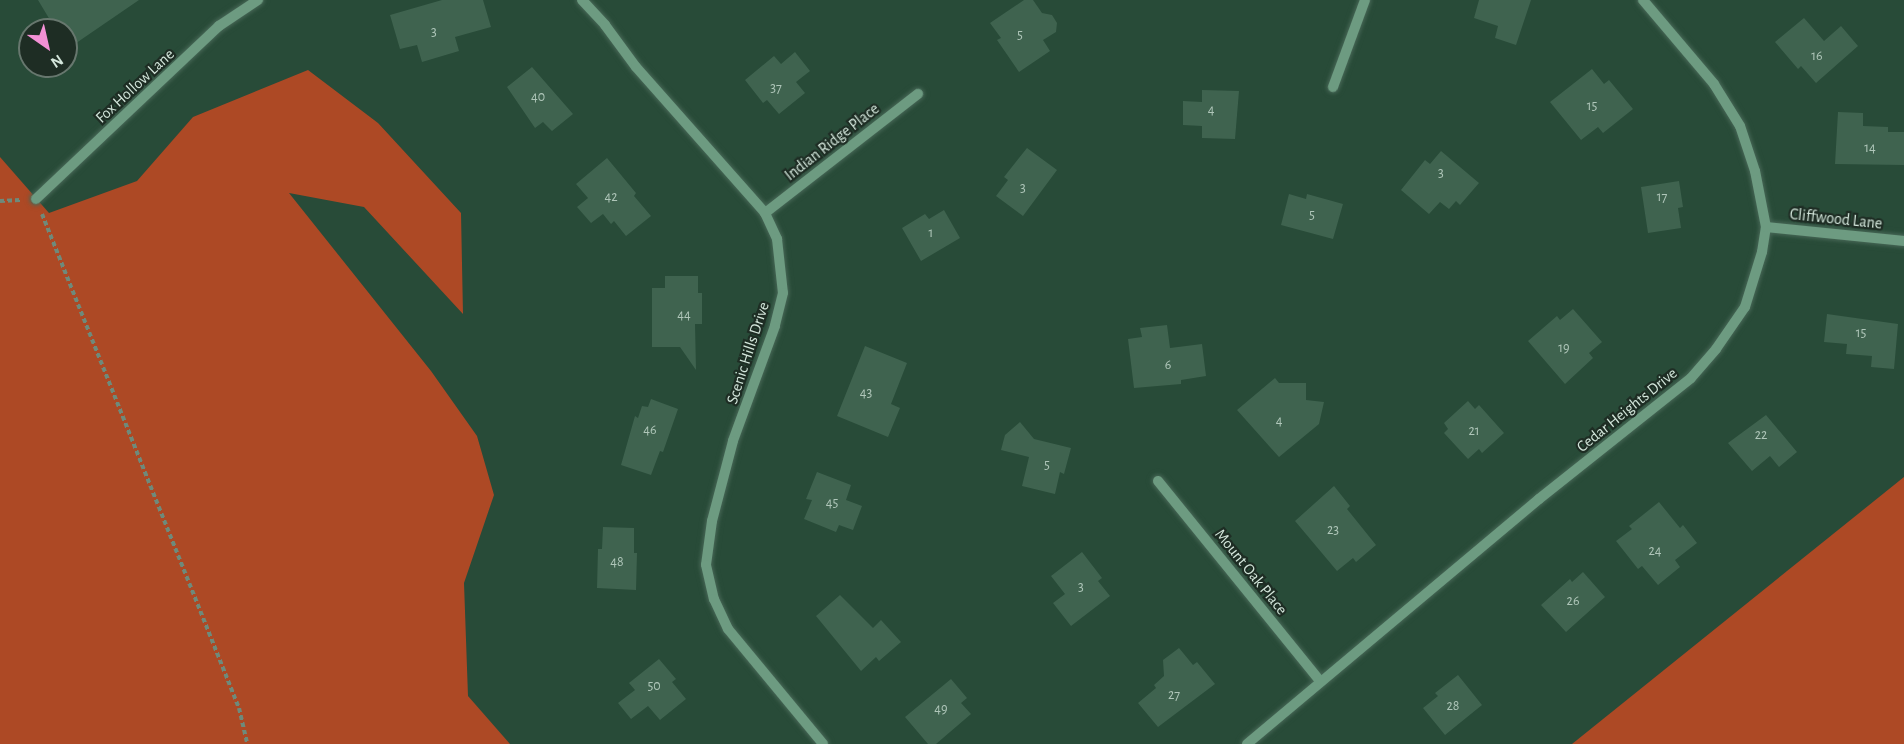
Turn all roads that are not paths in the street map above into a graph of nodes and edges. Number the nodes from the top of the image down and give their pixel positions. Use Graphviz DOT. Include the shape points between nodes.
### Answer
graph roads {
  1 [pos="258,0"];
  2 [pos="582,0"];
  3 [pos="1365,0"];
  4 [pos="1643,0"];
  5 [pos="1333,87"];
  6 [pos="918,94"];
  7 [pos="36,199"];
  8 [pos="765,213"];
  9 [pos="1766,227"];
  10 [pos="1904,242"];
  11 [pos="1158,481"];
  12 [pos="1320,681"];
  13 [pos="823,744"];
  14 [pos="1247,744"];
  1 -- 7 [label="street, Fox Hollow Lane" via="219,26"];
  2 -- 8 [label="street, Scenic Hills Drive"];
  3 -- 5 [label="street"];
  4 -- 9 [label="street, Cedar Heights Drive" via="1714,84 1740,126 1755,171"];
  6 -- 8 [label="street, Indian Ridge Place"];
  8 -- 13 [label="street, Scenic Hills Drive" via="777,239 783,293 733,441 712,521 706,565 714,598 728,629"];
  9 -- 10 [label="street, Cliffwood Lane"];
  9 -- 12 [label="street, Cedar Heights Drive" via="1745,307 1691,378"];
  11 -- 12 [label="street, Mount Oak Place"];
  12 -- 14 [label="street, Cedar Heights Drive"];
}
